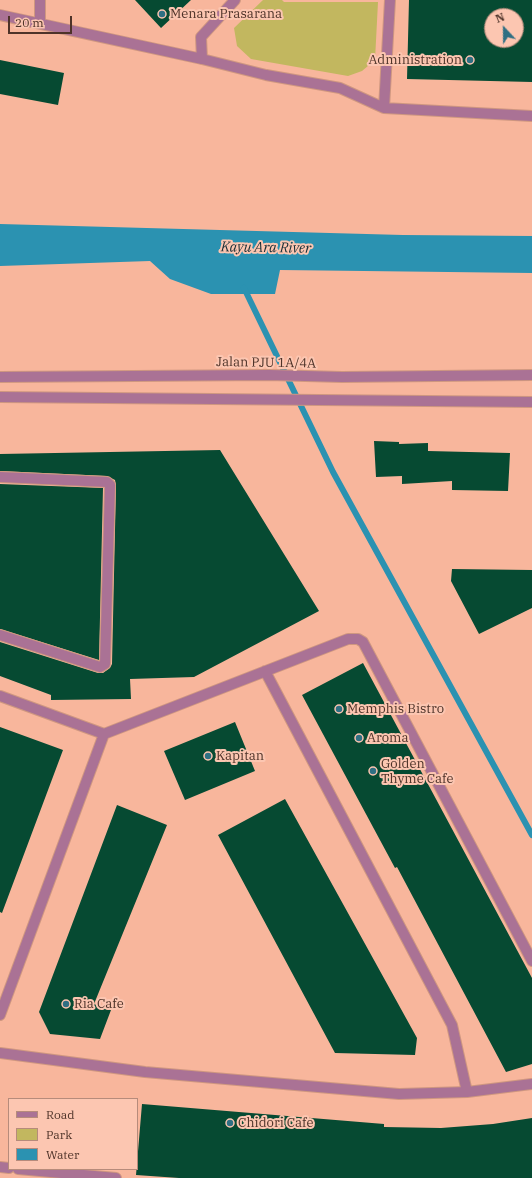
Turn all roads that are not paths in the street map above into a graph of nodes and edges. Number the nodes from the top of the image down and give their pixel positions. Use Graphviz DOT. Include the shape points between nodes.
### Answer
graph roads {
  1 [pos="40,0"];
  2 [pos="235,0"];
  3 [pos="390,0"];
  4 [pos="0,15"];
  5 [pos="40,23"];
  6 [pos="202,58"];
  7 [pos="384,108"];
  8 [pos="532,116"];
  9 [pos="532,376"];
  10 [pos="0,377"];
  11 [pos="0,397"];
  12 [pos="532,402"];
  13 [pos="0,477"];
  14 [pos="0,635"];
  15 [pos="265,671"];
  16 [pos="0,696"];
  17 [pos="104,734"];
  18 [pos="532,961"];
  19 [pos="0,1015"];
  20 [pos="0,1053"];
  21 [pos="532,1084"];
  22 [pos="466,1092"];
  23 [pos="29,1170"];
  24 [pos="116,1178"];
  1 -- 5 [label="street"];
  2 -- 6 [label="street" via="201,36"];
  3 -- 7 [label="street"];
  4 -- 5 [label="street"];
  5 -- 6 [label="street"];
  6 -- 7 [label="street" via="266,75 340,88"];
  7 -- 8 [label="street"];
  9 -- 10 [label="street, Jalan PJU 1A/4A"];
  11 -- 12 [label="street"];
  13 -- 14 [label="street" via="107,482 110,485 105,664 100,667"];
  15 -- 17 [label="street"];
  15 -- 18 [label="street" via="348,639 364,642"];
  15 -- 22 [label="street" via="452,1024"];
  16 -- 17 [label="street"];
  17 -- 19 [label="street"];
  20 -- 22 [label="street" via="145,1072 399,1094"];
  21 -- 22 [label="street"];
  23 -- 24 [label="street"];
}
